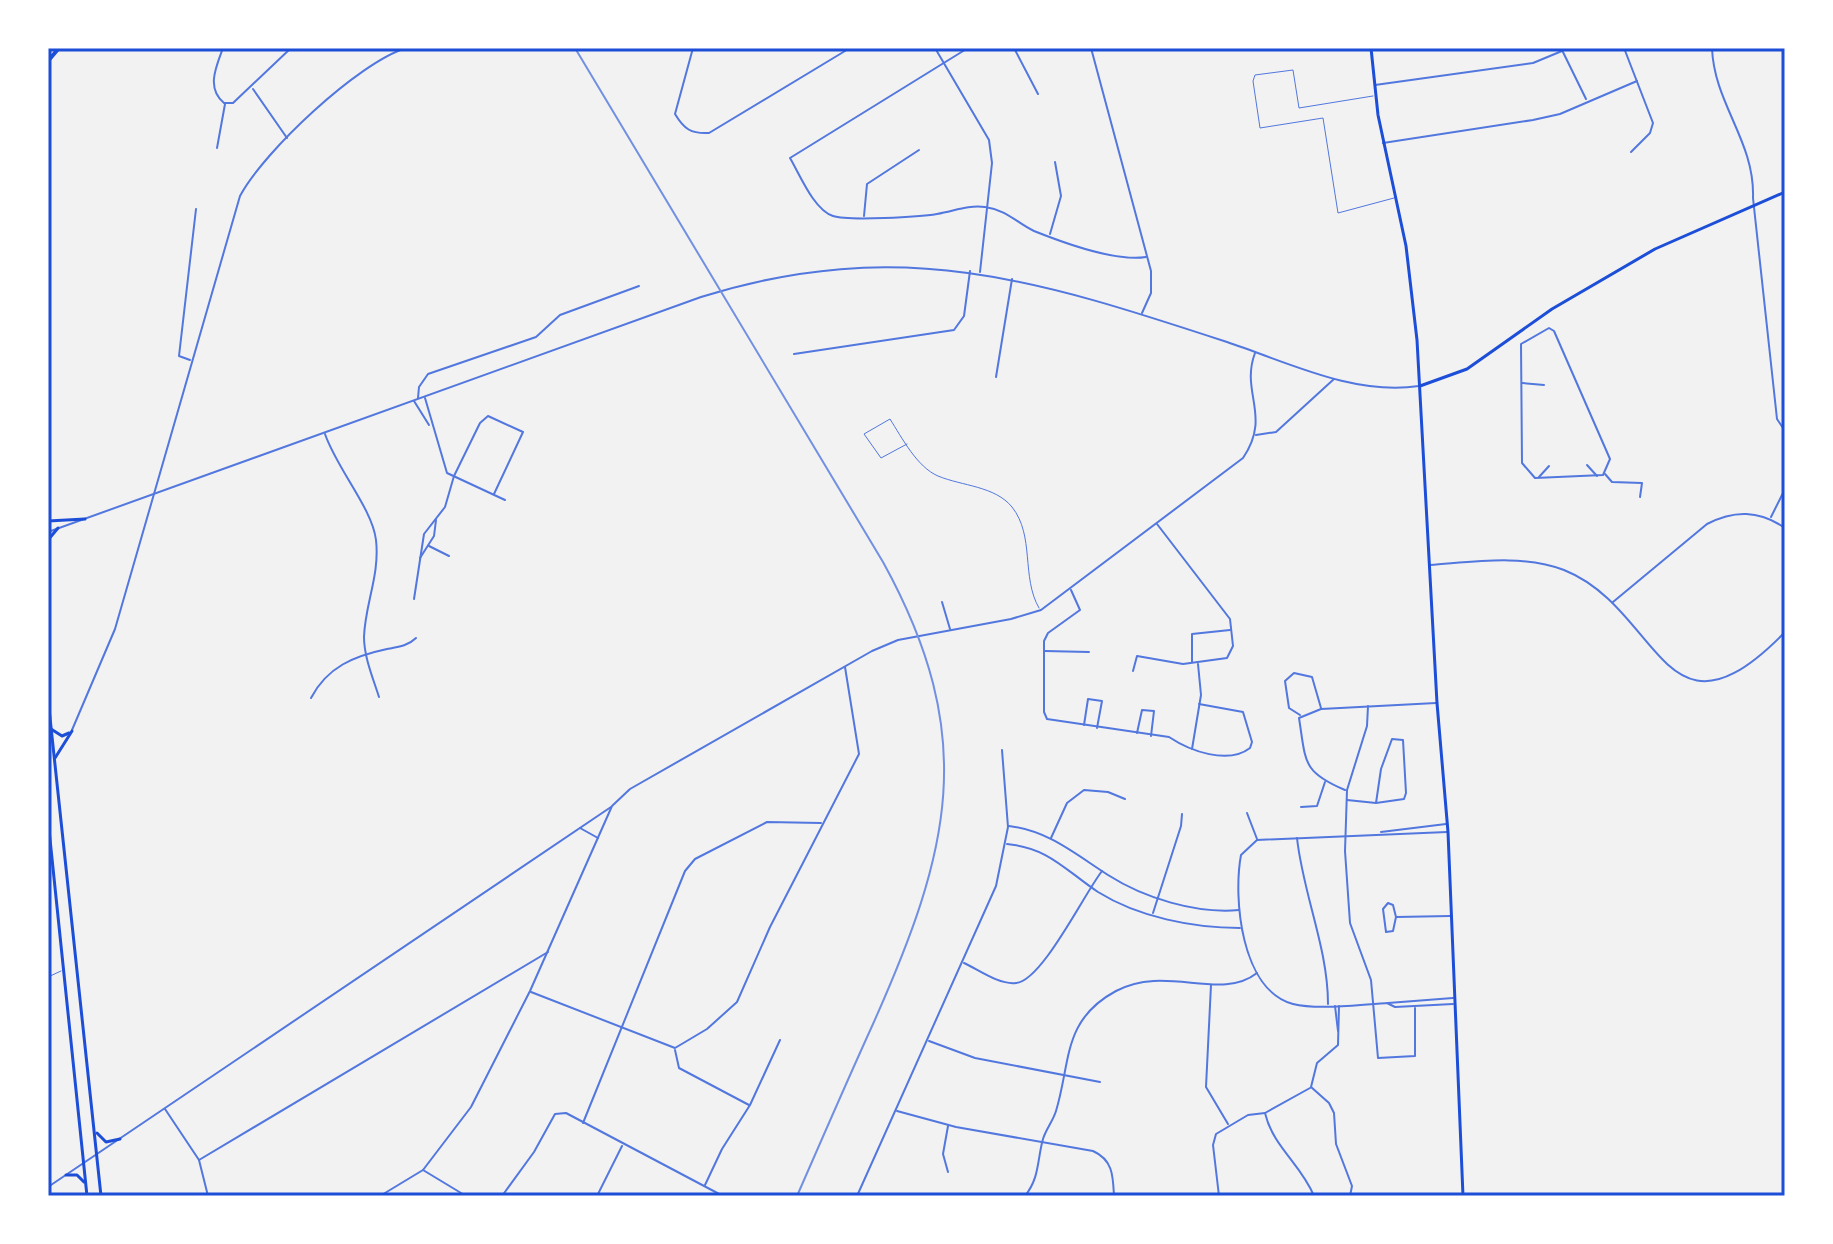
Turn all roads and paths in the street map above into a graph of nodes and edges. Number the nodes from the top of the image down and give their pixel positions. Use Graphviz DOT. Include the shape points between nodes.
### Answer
graph roads {
  1 [pos="59,48"];
  2 [pos="223,48"];
  3 [pos="291,48"];
  4 [pos="406,48"];
  5 [pos="693,48"];
  6 [pos="850,48"];
  7 [pos="935,48"];
  8 [pos="968,48"];
  9 [pos="1014,48"];
  10 [pos="1091,48"];
  11 [pos="1371,48"];
  12 [pos="1624,48"];
  13 [pos="1712,48"];
  14 [pos="1784,48"];
  15 [pos="1561,49"];
  16 [pos="1785,59"];
  17 [pos="48,61"];
  18 [pos="943,62"];
  19 [pos="1637,81"];
  20 [pos="1374,86"];
  21 [pos="252,88"];
  22 [pos="1038,94"];
  23 [pos="1376,95"];
  24 [pos="1586,100"];
  25 [pos="225,103"];
  26 [pos="287,138"];
  27 [pos="1382,143"];
  28 [pos="217,148"];
  29 [pos="919,150"];
  30 [pos="1631,152"];
  31 [pos="1055,162"];
  32 [pos="1785,192"];
  33 [pos="1394,198"];
  34 [pos="987,207"];
  35 [pos="1755,207"];
  36 [pos="196,209"];
  37 [pos="864,217"];
  38 [pos="1050,235"];
  39 [pos="1146,257"];
  40 [pos="970,271"];
  41 [pos="980,272"];
  42 [pos="1012,279"];
  43 [pos="639,286"];
  44 [pos="1141,314"];
  45 [pos="1256,352"];
  46 [pos="794,354"];
  47 [pos="191,360"];
  48 [pos="996,377"];
  49 [pos="1335,378"];
  50 [pos="1521,383"];
  51 [pos="1544,385"];
  52 [pos="1420,386"];
  53 [pos="424,397"];
  54 [pos="418,399"];
  55 [pos="414,401"];
  56 [pos="432,430"];
  57 [pos="1785,431"];
  58 [pos="325,433"];
  59 [pos="1256,435"];
  60 [pos="907,444"];
  61 [pos="1587,465"];
  62 [pos="1549,466"];
  63 [pos="1605,473"];
  64 [pos="454,476"];
  65 [pos="1597,477"];
  66 [pos="1539,478"];
  67 [pos="1785,489"];
  68 [pos="494,494"];
  69 [pos="153,495"];
  70 [pos="1640,497"];
  71 [pos="505,500"];
  72 [pos="436,518"];
  73 [pos="1770,518"];
  74 [pos="85,519"];
  75 [pos="48,521"];
  76 [pos="1157,524"];
  77 [pos="58,528"];
  78 [pos="1785,528"];
  79 [pos="48,532"];
  80 [pos="48,540"];
  81 [pos="428,546"];
  82 [pos="449,556"];
  83 [pos="419,559"];
  84 [pos="1429,565"];
  85 [pos="1071,590"];
  86 [pos="414,599"];
  87 [pos="942,602"];
  88 [pos="1612,603"];
  89 [pos="1041,610"];
  90 [pos="1231,629"];
  91 [pos="950,630"];
  92 [pos="1785,632"];
  93 [pos="416,638"];
  94 [pos="1043,651"];
  95 [pos="1089,652"];
  96 [pos="365,653"];
  97 [pos="1192,662"];
  98 [pos="1198,663"];
  99 [pos="845,666"];
  100 [pos="1133,671"];
  101 [pos="379,697"];
  102 [pos="311,698"];
  103 [pos="48,699"];
  104 [pos="1437,703"];
  105 [pos="1199,704"];
  106 [pos="1368,706"];
  107 [pos="1321,709"];
  108 [pos="1304,716"];
  109 [pos="1084,726"];
  110 [pos="1097,728"];
  111 [pos="51,729"];
  112 [pos="72,731"];
  113 [pos="1137,734"];
  114 [pos="1151,736"];
  115 [pos="1192,749"];
  116 [pos="1002,750"];
  117 [pos="54,760"];
  118 [pos="1325,781"];
  119 [pos="1347,790"];
  120 [pos="1125,799"];
  121 [pos="1346,800"];
  122 [pos="1376,803"];
  123 [pos="612,806"];
  124 [pos="1301,807"];
  125 [pos="1247,813"];
  126 [pos="1182,814"];
  127 [pos="48,822"];
  128 [pos="823,823"];
  129 [pos="1447,823"];
  130 [pos="1008,825"];
  131 [pos="579,828"];
  132 [pos="1380,832"];
  133 [pos="1448,832"];
  134 [pos="1345,834"];
  135 [pos="598,838"];
  136 [pos="1051,838"];
  137 [pos="1297,838"];
  138 [pos="1257,840"];
  139 [pos="1005,844"];
  140 [pos="1102,871"];
  141 [pos="1090,886"];
  142 [pos="1158,897"];
  143 [pos="1240,910"];
  144 [pos="1152,914"];
  145 [pos="1451,916"];
  146 [pos="1396,917"];
  147 [pos="1241,928"];
  148 [pos="548,952"];
  149 [pos="963,962"];
  150 [pos="64,970"];
  151 [pos="1258,972"];
  152 [pos="48,977"];
  153 [pos="1211,983"];
  154 [pos="530,991"];
  155 [pos="1454,998"];
  156 [pos="1387,1003"];
  157 [pos="1337,1004"];
  158 [pos="1373,1004"];
  159 [pos="1455,1004"];
  160 [pos="1328,1005"];
  161 [pos="1415,1007"];
  162 [pos="622,1029"];
  163 [pos="780,1040"];
  164 [pos="928,1040"];
  165 [pos="675,1048"];
  166 [pos="1062,1075"];
  167 [pos="1100,1082"];
  168 [pos="1311,1087"];
  169 [pos="750,1105"];
  170 [pos="165,1108"];
  171 [pos="896,1110"];
  172 [pos="1265,1113"];
  173 [pos="583,1123"];
  174 [pos="94,1125"];
  175 [pos="948,1125"];
  176 [pos="1229,1125"];
  177 [pos="120,1139"];
  178 [pos="1042,1141"];
  179 [pos="623,1145"];
  180 [pos="97,1154"];
  181 [pos="199,1160"];
  182 [pos="84,1163"];
  183 [pos="423,1170"];
  184 [pos="948,1172"];
  185 [pos="66,1175"];
  186 [pos="86,1186"];
  187 [pos="705,1186"];
  188 [pos="48,1187"];
  189 [pos="858,1194"];
  190 [pos="87,1196"];
  191 [pos="101,1196"];
  192 [pos="208,1196"];
  193 [pos="380,1196"];
  194 [pos="466,1196"];
  195 [pos="502,1196"];
  196 [pos="597,1196"];
  197 [pos="723,1196"];
  198 [pos="865,1196"];
  199 [pos="1025,1196"];
  200 [pos="1114,1196"];
  201 [pos="1219,1196"];
  202 [pos="1314,1196"];
  203 [pos="1350,1196"];
  204 [pos="1463,1196"];
  1 -- 17 [label="highway"];
  2 -- 25 [label="street" via="213,78 217,97"];
  3 -- 21 [label="street"];
  4 -- 26 [label="street" via="369,66"];
  5 -- 6 [label="street" via="675,114 695,134 709,133"];
  7 -- 18 [label="street"];
  8 -- 18 [label="street"];
  9 -- 22 [label="street"];
  10 -- 39 [label="street"];
  11 -- 20 [label="main road"];
  12 -- 19 [label="street"];
  13 -- 35 [label="street" via="1719,90 1748,152"];
  14 -- 16 [label="street"];
  15 -- 20 [label="street" via="1533,63"];
  15 -- 24 [label="street"];
  18 -- 34 [label="street" via="989,140"];
  18 -- 37 [label="street" via="790,158 825,212 836,218"];
  19 -- 24 [label="street"];
  19 -- 30 [label="street" via="1653,123"];
  20 -- 23 [label="main road"];
  21 -- 25 [label="street"];
  21 -- 26 [label="street"];
  23 -- 27 [label="main road"];
  23 -- 33 [label="lane" via="1299,108 1293,70 1255,75 1253,81 1260,128 1323,118 1338,213"];
  24 -- 27 [label="street" via="1533,120"];
  25 -- 28 [label="street"];
  26 -- 47 [label="street" via="240,196"];
  27 -- 33 [label="main road"];
  29 -- 37 [label="street" via="867,184"];
  31 -- 38 [label="street" via="1061,196"];
  32 -- 35 [label="main road"];
  33 -- 52 [label="main road" via="1406,246"];
  34 -- 37 [label="street"];
  34 -- 38 [label="street"];
  34 -- 41 [label="street"];
  35 -- 52 [label="main road" via="1644,254 1552,309 1467,369"];
  35 -- 57 [label="street" via="1777,419"];
  36 -- 47 [label="street" via="179,356"];
  38 -- 39 [label="street" via="1128,260"];
  39 -- 44 [label="street" via="1151,293"];
  40 -- 41 [label="street"];
  40 -- 46 [label="street" via="964,316 954,330"];
  40 -- 53 [label="street" via="855,268 740,286"];
  41 -- 42 [label="street"];
  42 -- 44 [label="street"];
  42 -- 48 [label="street"];
  43 -- 54 [label="street" via="560,315 536,337 428,374"];
  44 -- 45 [label="street"];
  45 -- 49 [label="street"];
  45 -- 59 [label="street" via="1251,372"];
  47 -- 69 [label="street"];
  49 -- 52 [label="street" via="1383,389"];
  49 -- 59 [label="street" via="1276,432"];
  50 -- 51 [label="street"];
  50 -- 63 [label="street" via="1521,344 1549,328 1610,459"];
  50 -- 66 [label="street" via="1522,463"];
  52 -- 84 [label="main road"];
  53 -- 54 [label="street"];
  53 -- 56 [label="street"];
  54 -- 55 [label="street"];
  55 -- 56 [label="street"];
  55 -- 58 [label="street"];
  56 -- 64 [label="street" via="447,473"];
  58 -- 69 [label="street"];
  58 -- 96 [label="street" via="376,539"];
  59 -- 76 [label="street" via="1241,460"];
  60 -- 60 [label="lane" via="890,419 864,434 881,458"];
  60 -- 89 [label="lane" via="938,476 992,493 1012,508 1025,532 1030,587"];
  61 -- 65 [label="street"];
  62 -- 66 [label="street"];
  63 -- 65 [label="street"];
  63 -- 70 [label="street" via="1612,482 1642,483"];
  64 -- 68 [label="street"];
  64 -- 68 [label="street" via="483,418 494,417 523,432"];
  64 -- 72 [label="street" via="450,497"];
  65 -- 66 [label="street"];
  67 -- 73 [label="street"];
  68 -- 71 [label="street"];
  69 -- 74 [label="street"];
  69 -- 112 [label="street" via="115,629"];
  72 -- 81 [label="street"];
  72 -- 83 [label="street" via="424,534"];
  73 -- 78 [label="street"];
  73 -- 88 [label="street" via="1744,512 1707,524"];
  74 -- 75 [label="main road"];
  74 -- 77 [label="street"];
  76 -- 85 [label="street"];
  76 -- 90 [label="street" via="1230,619"];
  77 -- 79 [label="street"];
  77 -- 80 [label="main road"];
  81 -- 82 [label="street"];
  81 -- 83 [label="street"];
  83 -- 86 [label="street"];
  84 -- 88 [label="street" via="1543,563 1566,571"];
  84 -- 104 [label="main road"];
  85 -- 89 [label="street"];
  85 -- 94 [label="street" via="1080,610 1048,633"];
  87 -- 91 [label="street"];
  88 -- 92 [label="street" via="1676,673 1704,682 1737,675"];
  89 -- 91 [label="street"];
  90 -- 97 [label="street" via="1192,634"];
  90 -- 98 [label="street" via="1233,646 1227,658"];
  91 -- 99 [label="street" via="898,640"];
  93 -- 96 [label="street" via="410,644"];
  94 -- 95 [label="street"];
  94 -- 109 [label="street" via="1047,719"];
  96 -- 101 [label="street"];
  96 -- 102 [label="street" via="321,680"];
  97 -- 98 [label="street"];
  97 -- 100 [label="street" via="1137,656"];
  98 -- 105 [label="street"];
  99 -- 123 [label="street" via="630,789"];
  99 -- 128 [label="street" via="859,754"];
  103 -- 111 [label="main road"];
  104 -- 106 [label="street"];
  104 -- 129 [label="main road"];
  105 -- 115 [label="street"];
  105 -- 115 [label="street" via="1243,712 1252,742 1232,757"];
  106 -- 107 [label="street"];
  106 -- 119 [label="street"];
  107 -- 108 [label="street"];
  107 -- 108 [label="street" via="1312,677 1294,673 1285,681 1285,691 1289,708"];
  108 -- 118 [label="street" via="1299,718 1310,771"];
  109 -- 110 [label="street"];
  109 -- 110 [label="street" via="1092,698 1102,701"];
  110 -- 113 [label="street"];
  111 -- 112 [label="main road" via="62,736"];
  111 -- 117 [label="main road"];
  112 -- 117 [label="main road"];
  113 -- 114 [label="street"];
  113 -- 114 [label="street" via="1142,710 1154,711"];
  114 -- 115 [label="street" via="1169,737"];
  116 -- 130 [label="street"];
  117 -- 174 [label="main road"];
  118 -- 119 [label="street"];
  118 -- 124 [label="street" via="1317,806"];
  119 -- 121 [label="street"];
  120 -- 136 [label="street" via="1084,790 1067,803"];
  121 -- 122 [label="street"];
  121 -- 134 [label="street"];
  122 -- 122 [label="street" via="1400,802 1406,793 1403,740 1392,739"];
  123 -- 131 [label="street"];
  123 -- 135 [label="street"];
  125 -- 138 [label="street"];
  126 -- 142 [label="street"];
  127 -- 150 [label="main road"];
  128 -- 162 [label="street" via="767,822 695,859 685,871"];
  128 -- 165 [label="street" via="737,1002"];
  129 -- 132 [label="street"];
  129 -- 133 [label="main road"];
  130 -- 136 [label="street"];
  130 -- 139 [label="street"];
  131 -- 135 [label="street"];
  131 -- 170 [label="street"];
  132 -- 133 [label="street"];
  132 -- 134 [label="street"];
  133 -- 145 [label="main road"];
  134 -- 137 [label="street"];
  134 -- 158 [label="street" via="1350,923 1371,980"];
  135 -- 148 [label="street"];
  136 -- 140 [label="street"];
  137 -- 138 [label="street"];
  137 -- 160 [label="street" via="1328,980"];
  138 -- 143 [label="street" via="1241,855"];
  139 -- 141 [label="street" via="1036,847"];
  139 -- 149 [label="street" via="996,886"];
  140 -- 141 [label="street"];
  140 -- 142 [label="street"];
  141 -- 144 [label="street"];
  141 -- 149 [label="street" via="1040,967 1025,981 1006,982"];
  142 -- 143 [label="street" via="1185,906"];
  142 -- 144 [label="street"];
  143 -- 147 [label="street"];
  144 -- 147 [label="street" via="1207,928"];
  145 -- 146 [label="street"];
  145 -- 155 [label="main road"];
  146 -- 146 [label="street" via="1393,905 1386,904 1386,932 1393,931"];
  147 -- 151 [label="street" via="1242,945"];
  148 -- 154 [label="street"];
  148 -- 181 [label="street"];
  149 -- 164 [label="street"];
  150 -- 152 [label="lane"];
  150 -- 182 [label="main road"];
  151 -- 153 [label="street" via="1236,985"];
  151 -- 160 [label="street" via="1291,1004"];
  153 -- 166 [label="street" via="1154,979 1110,994 1083,1019"];
  153 -- 176 [label="street" via="1206,1087"];
  154 -- 162 [label="street"];
  154 -- 183 [label="street" via="471,1107"];
  155 -- 156 [label="street"];
  155 -- 159 [label="main road"];
  156 -- 158 [label="street"];
  156 -- 161 [label="street"];
  157 -- 158 [label="street"];
  157 -- 160 [label="street"];
  157 -- 168 [label="street" via="1336,1050 1315,1067"];
  158 -- 161 [label="street" via="1376,1054 1381,1059 1417,1053"];
  159 -- 161 [label="street"];
  159 -- 204 [label="main road"];
  162 -- 165 [label="street"];
  162 -- 173 [label="street"];
  163 -- 169 [label="street"];
  164 -- 166 [label="street" via="966,1056"];
  164 -- 171 [label="street"];
  165 -- 169 [label="street" via="679,1068"];
  166 -- 167 [label="street"];
  166 -- 178 [label="street" via="1056,1112"];
  168 -- 172 [label="street"];
  168 -- 203 [label="street" via="1334,1113"];
  169 -- 187 [label="street"];
  170 -- 177 [label="street"];
  170 -- 181 [label="street"];
  171 -- 175 [label="street"];
  171 -- 189 [label="street"];
  172 -- 176 [label="street"];
  172 -- 202 [label="street" via="1277,1144 1304,1173"];
  173 -- 179 [label="street"];
  173 -- 195 [label="street" via="566,1113 555,1114"];
  174 -- 177 [label="main road" via="103,1141"];
  174 -- 180 [label="main road"];
  175 -- 178 [label="street"];
  175 -- 184 [label="street" via="943,1154"];
  176 -- 201 [label="street" via="1213,1141"];
  177 -- 180 [label="street"];
  178 -- 199 [label="street" via="1036,1178"];
  178 -- 200 [label="street" via="1104,1156"];
  179 -- 187 [label="street"];
  179 -- 196 [label="street"];
  180 -- 182 [label="street"];
  180 -- 191 [label="main road"];
  181 -- 192 [label="street"];
  182 -- 185 [label="street"];
  182 -- 186 [label="main road"];
  183 -- 193 [label="street"];
  183 -- 194 [label="street"];
  185 -- 186 [label="main road" via="79,1177"];
  185 -- 188 [label="street"];
  186 -- 190 [label="main road"];
  187 -- 197 [label="street"];
  189 -- 198 [label="street"];
}
